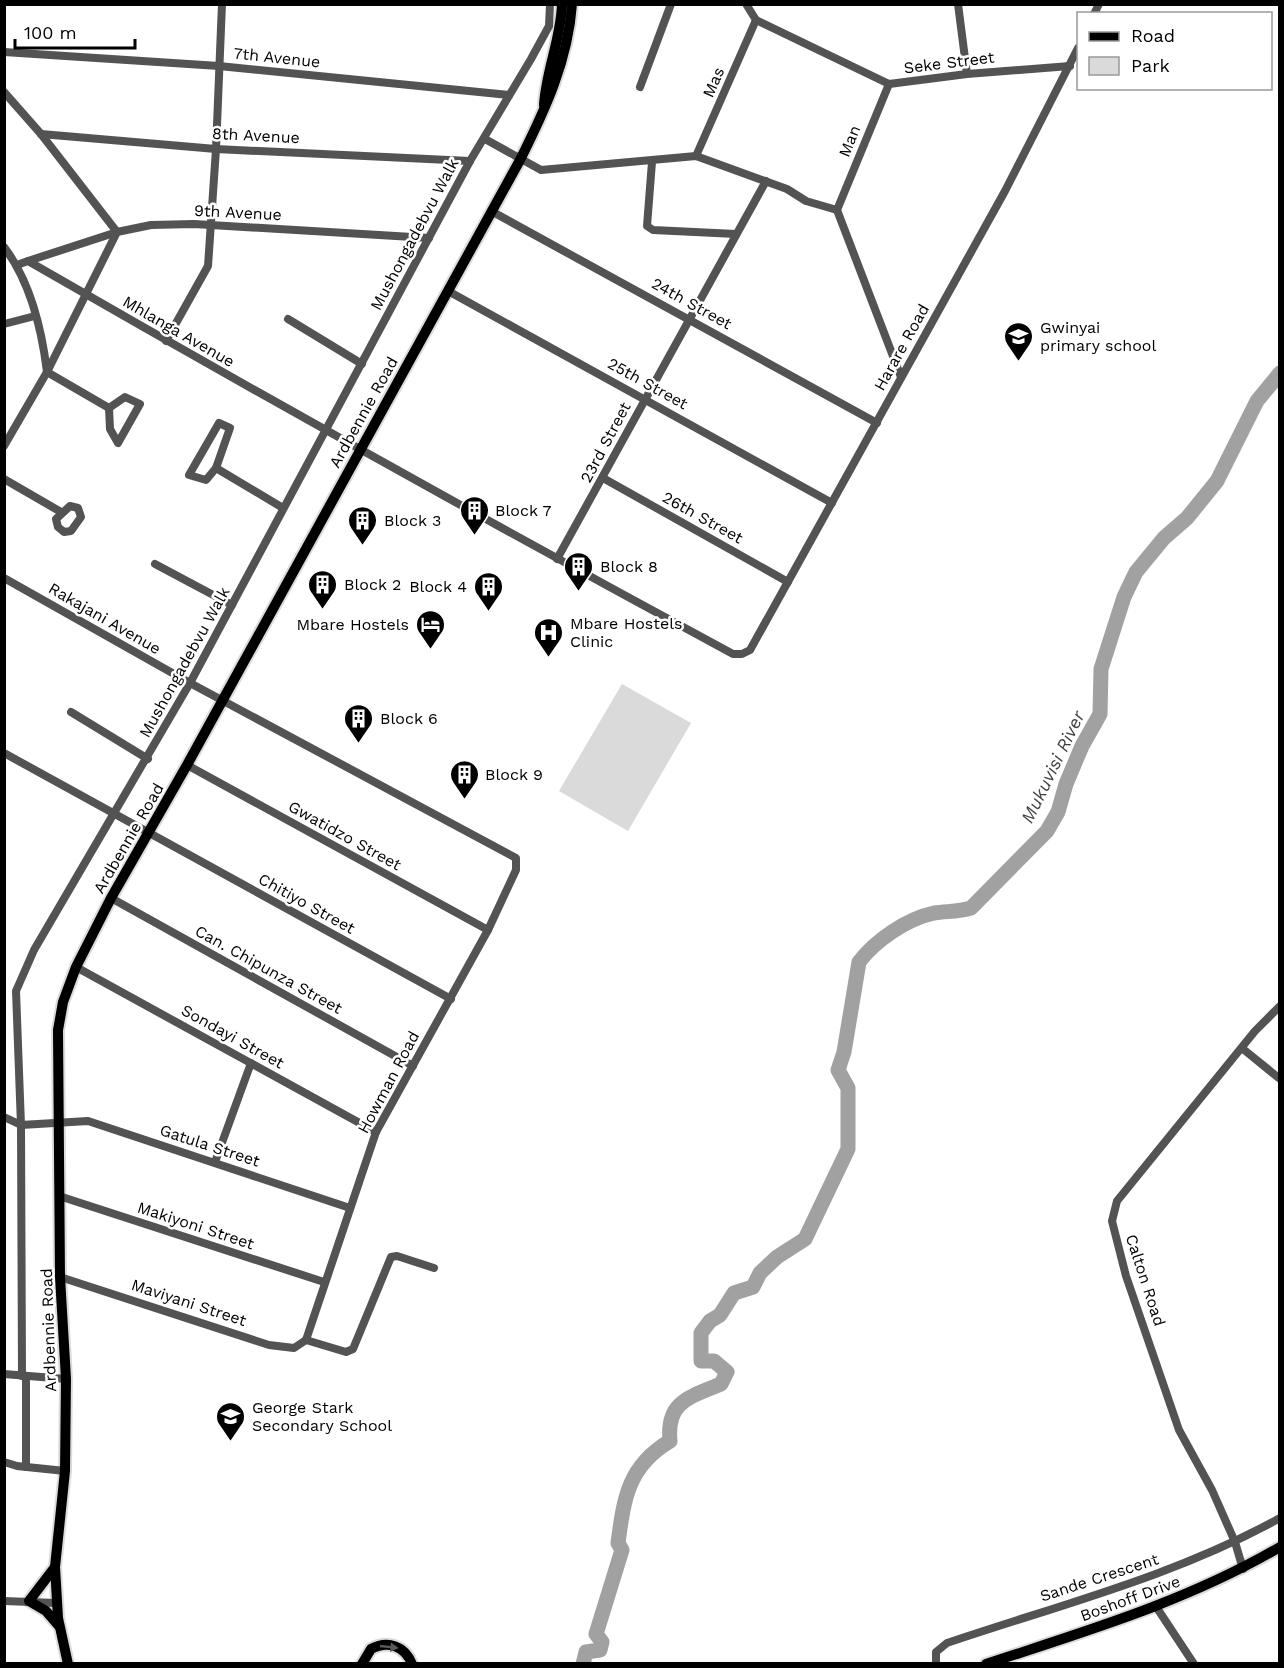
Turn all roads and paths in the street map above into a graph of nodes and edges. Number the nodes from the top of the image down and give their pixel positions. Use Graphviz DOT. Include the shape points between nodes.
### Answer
graph roads {
  1 [pos="222,4"];
  2 [pos="550,4"];
  3 [pos="562,4"];
  4 [pos="572,4"];
  5 [pos="671,4"];
  6 [pos="746,4"];
  7 [pos="958,4"];
  8 [pos="756,20"];
  9 [pos="1077,50"];
  10 [pos="4,52"];
  11 [pos="219,66"];
  12 [pos="1070,66"];
  13 [pos="967,74"];
  14 [pos="889,84"];
  15 [pos="640,87"];
  16 [pos="4,92"];
  17 [pos="509,95"];
  18 [pos="543,109"];
  19 [pos="41,134"];
  20 [pos="485,139"];
  21 [pos="216,149"];
  22 [pos="696,156"];
  23 [pos="520,160"];
  24 [pos="470,161"];
  25 [pos="652,162"];
  26 [pos="766,181"];
  27 [pos="837,210"];
  28 [pos="491,211"];
  29 [pos="211,225"];
  30 [pos="117,232"];
  31 [pos="736,234"];
  32 [pos="429,238"];
  33 [pos="4,247"];
  34 [pos="28,261"];
  35 [pos="16,265"];
  36 [pos="448,291"];
  37 [pos="87,295"];
  38 [pos="35,316"];
  39 [pos="689,318"];
  40 [pos="288,319"];
  41 [pos="4,324"];
  42 [pos="166,341"];
  43 [pos="362,364"];
  44 [pos="47,372"];
  45 [pos="901,377"];
  46 [pos="645,399"];
  47 [pos="109,408"];
  48 [pos="877,423"];
  49 [pos="326,431"];
  50 [pos="4,446"];
  51 [pos="359,448"];
  52 [pos="216,468"];
  53 [pos="603,478"];
  54 [pos="4,479"];
  55 [pos="832,504"];
  56 [pos="282,508"];
  57 [pos="61,512"];
  58 [pos="557,559"];
  59 [pos="155,564"];
  60 [pos="4,578"];
  61 [pos="788,582"];
  62 [pos="232,605"];
  63 [pos="742,654"];
  64 [pos="190,683"];
  65 [pos="222,700"];
  66 [pos="71,712"];
  67 [pos="4,753"];
  68 [pos="148,759"];
  69 [pos="187,765"];
  70 [pos="114,814"];
  71 [pos="149,833"];
  72 [pos="509,853"];
  73 [pos="111,898"];
  74 [pos="488,930"];
  75 [pos="75,967"];
  76 [pos="451,999"];
  77 [pos="1280,1006"];
  78 [pos="1242,1049"];
  79 [pos="251,1063"];
  80 [pos="413,1066"];
  81 [pos="1280,1080"];
  82 [pos="4,1117"];
  83 [pos="60,1122"];
  84 [pos="21,1125"];
  85 [pos="375,1132"];
  86 [pos="215,1162"];
  87 [pos="59,1196"];
  88 [pos="350,1208"];
  89 [pos="434,1268"];
  90 [pos="60,1277"];
  91 [pos="324,1282"];
  92 [pos="306,1340"];
  93 [pos="4,1374"];
  94 [pos="24,1376"];
  95 [pos="66,1379"];
  96 [pos="4,1462"];
  97 [pos="26,1467"];
  98 [pos="65,1471"];
  99 [pos="1280,1518"];
  100 [pos="1235,1542"];
  101 [pos="1280,1547"];
  102 [pos="55,1567"];
  103 [pos="1243,1569"];
  104 [pos="4,1601"];
  105 [pos="29,1601"];
  106 [pos="56,1603"];
  107 [pos="1155,1605"];
  108 [pos="59,1626"];
  109 [pos="68,1664"];
  110 [pos="362,1664"];
  111 [pos="412,1664"];
  112 [pos="936,1664"];
  113 [pos="986,1664"];
  114 [pos="1194,1664"];
  1 -- 11 [label="street"];
  2 -- 17 [label="street, Mushongadebvu Walk" via="549,26"];
  3 -- 18 [label="main road, Ardbennie Road"];
  4 -- 18 [label="main road, Ardbennie Road" via="562,66"];
  5 -- 15 [label="street"];
  6 -- 8 [label="street"];
  7 -- 13 [label="street"];
  8 -- 14 [label="street, Seke Street"];
  8 -- 22 [label="street, Mas"];
  9 -- 12 [label="street, Harare Road"];
  10 -- 11 [label="street, 7th Avenue"];
  11 -- 17 [label="street, 7th Avenue"];
  11 -- 21 [label="street"];
  12 -- 13 [label="street, Seke Street"];
  12 -- 45 [label="street, Harare Road"];
  13 -- 14 [label="street, Seke Street"];
  14 -- 27 [label="street, Man"];
  16 -- 19 [label="street"];
  17 -- 20 [label="street, Mushongadebvu Walk"];
  18 -- 23 [label="main road, Ardbennie Road"];
  19 -- 21 [label="street, 8th Avenue"];
  19 -- 30 [label="street"];
  20 -- 23 [label="street"];
  20 -- 24 [label="street, Mushongadebvu Walk"];
  21 -- 24 [label="street, 8th Avenue"];
  21 -- 29 [label="street"];
  22 -- 25 [label="street"];
  22 -- 26 [label="street"];
  23 -- 25 [label="street" via="541,170"];
  23 -- 28 [label="main road, Ardbennie Road"];
  24 -- 32 [label="street, Mushongadebvu Walk"];
  25 -- 31 [label="street" via="647,226 653,230"];
  26 -- 27 [label="street" via="806,201"];
  26 -- 31 [label="street, 23rd Street"];
  27 -- 45 [label="street"];
  28 -- 36 [label="main road, Ardbennie Road"];
  28 -- 39 [label="street, 24th Street"];
  29 -- 30 [label="street, 9th Avenue" via="151,225"];
  29 -- 32 [label="street, 9th Avenue"];
  29 -- 42 [label="street" via="207,270"];
  30 -- 34 [label="street, 9th Avenue"];
  30 -- 37 [label="street"];
  31 -- 39 [label="street, 23rd Street"];
  32 -- 43 [label="street, Mushongadebvu Walk"];
  33 -- 35 [label="street"];
  34 -- 35 [label="street"];
  34 -- 37 [label="street, Mhlanga Avenue"];
  35 -- 38 [label="street"];
  36 -- 46 [label="street, 25th Street"];
  36 -- 51 [label="main road, Ardbennie Road"];
  37 -- 42 [label="street, Mhlanga Avenue"];
  37 -- 44 [label="street"];
  38 -- 41 [label="street"];
  38 -- 44 [label="street"];
  39 -- 46 [label="street, 23rd Street"];
  39 -- 48 [label="street, 24th Street"];
  40 -- 43 [label="street"];
  42 -- 49 [label="street, Mhlanga Avenue"];
  43 -- 49 [label="street, Mushongadebvu Walk"];
  44 -- 47 [label="street"];
  44 -- 50 [label="street"];
  45 -- 48 [label="street, Harare Road"];
  46 -- 53 [label="street, 23rd Street"];
  46 -- 55 [label="street, 25th Street"];
  47 -- 47 [label="street" via="125,397 140,404 118,443 110,429"];
  48 -- 55 [label="street, Harare Road"];
  49 -- 51 [label="street, Mhlanga Avenue"];
  49 -- 56 [label="street, Mushongadebvu Walk"];
  51 -- 58 [label="street, Mhlanga Avenue"];
  51 -- 65 [label="main road, Ardbennie Road"];
  52 -- 52 [label="street" via="230,428 219,423 189,475 206,480"];
  52 -- 56 [label="street"];
  53 -- 58 [label="street, 23rd Street"];
  53 -- 61 [label="street, 26th Street"];
  54 -- 57 [label="street"];
  55 -- 61 [label="street, Harare Road"];
  56 -- 62 [label="street, Mushongadebvu Walk"];
  58 -- 63 [label="street, Mhlanga Avenue" via="733,654"];
  59 -- 62 [label="street"];
  60 -- 64 [label="street, Rakajani Avenue"];
  61 -- 63 [label="street, Harare Road" via="750,650"];
  62 -- 64 [label="street, Mushongadebvu Walk"];
  64 -- 65 [label="street, Rakajani Avenue"];
  64 -- 68 [label="street, Mushongadebvu Walk"];
  65 -- 69 [label="main road, Ardbennie Road"];
  65 -- 72 [label="street, Rakajani Avenue"];
  66 -- 68 [label="street"];
  67 -- 70 [label="street, Chitiyo Street"];
  68 -- 70 [label="street, Mushongadebvu Walk"];
  69 -- 71 [label="main road, Ardbennie Road"];
  69 -- 74 [label="street, Gwatidzo Street"];
  70 -- 71 [label="street, Chitiyo Street"];
  70 -- 84 [label="street, Mushongadebvu Walk" via="16,987"];
  71 -- 73 [label="main road, Ardbennie Road"];
  71 -- 76 [label="street, Chitiyo Street"];
  72 -- 74 [label="street, Howman Road" via="516,858 516,870"];
  73 -- 75 [label="main road, Ardbennie Road"];
  73 -- 80 [label="street, Can. Chipunza Street"];
  74 -- 76 [label="street, Howman Road"];
  75 -- 79 [label="street, Sondayi Street"];
  75 -- 83 [label="main road, Ardbennie Road" via="58,1030"];
  76 -- 80 [label="street, Howman Road"];
  77 -- 78 [label="street, Calton Road"];
  78 -- 81 [label="street"];
  78 -- 100 [label="street, Calton Road" via="1117,1201 1112,1221 1126,1276 1179,1430"];
  79 -- 85 [label="street, Sondayi Street"];
  79 -- 86 [label="street"];
  80 -- 85 [label="street, Howman Road"];
  82 -- 84 [label="street"];
  83 -- 84 [label="street, Gatula Street"];
  83 -- 86 [label="street, Gatula Street" via="88,1121"];
  83 -- 87 [label="main road, Ardbennie Road"];
  84 -- 94 [label="street, Mushongadebvu Walk"];
  85 -- 88 [label="street, Howman Road"];
  86 -- 88 [label="street, Gatula Street"];
  87 -- 90 [label="main road, Ardbennie Road"];
  87 -- 91 [label="street, Makiyoni Street"];
  88 -- 91 [label="street, Howman Road"];
  89 -- 92 [label="street" via="391,1257 358,1343 350,1352"];
  90 -- 92 [label="street, Maviyani Street" via="269,1345 294,1348"];
  90 -- 95 [label="main road, Ardbennie Road"];
  91 -- 92 [label="street, Howman Road"];
  93 -- 94 [label="street"];
  94 -- 95 [label="street"];
  94 -- 97 [label="street, Mushongadebvu Walk"];
  95 -- 98 [label="main road, Ardbennie Road"];
  96 -- 97 [label="street"];
  97 -- 98 [label="street"];
  98 -- 102 [label="main road, Ardbennie Road"];
  99 -- 100 [label="street, Sande Crescent"];
  100 -- 103 [label="street, Calton Road"];
  100 -- 112 [label="street, Sande Crescent" via="1156,1574 947,1643 936,1652"];
  101 -- 103 [label="main road, Boshoff Drive"];
  102 -- 105 [label="main road"];
  102 -- 106 [label="main road, Ardbennie Road"];
  103 -- 107 [label="main road, Boshoff Drive"];
  104 -- 105 [label="street"];
  105 -- 106 [label="street"];
  105 -- 108 [label="main road" via="46,1611"];
  106 -- 108 [label="main road, Ardbennie Road"];
  107 -- 113 [label="main road, Boshoff Drive"];
  107 -- 114 [label="street"];
  108 -- 109 [label="main road, Ardbennie Road"];
  110 -- 111 [label="main road, one-way" via="371,1649 389,1644 401,1648"];
}
